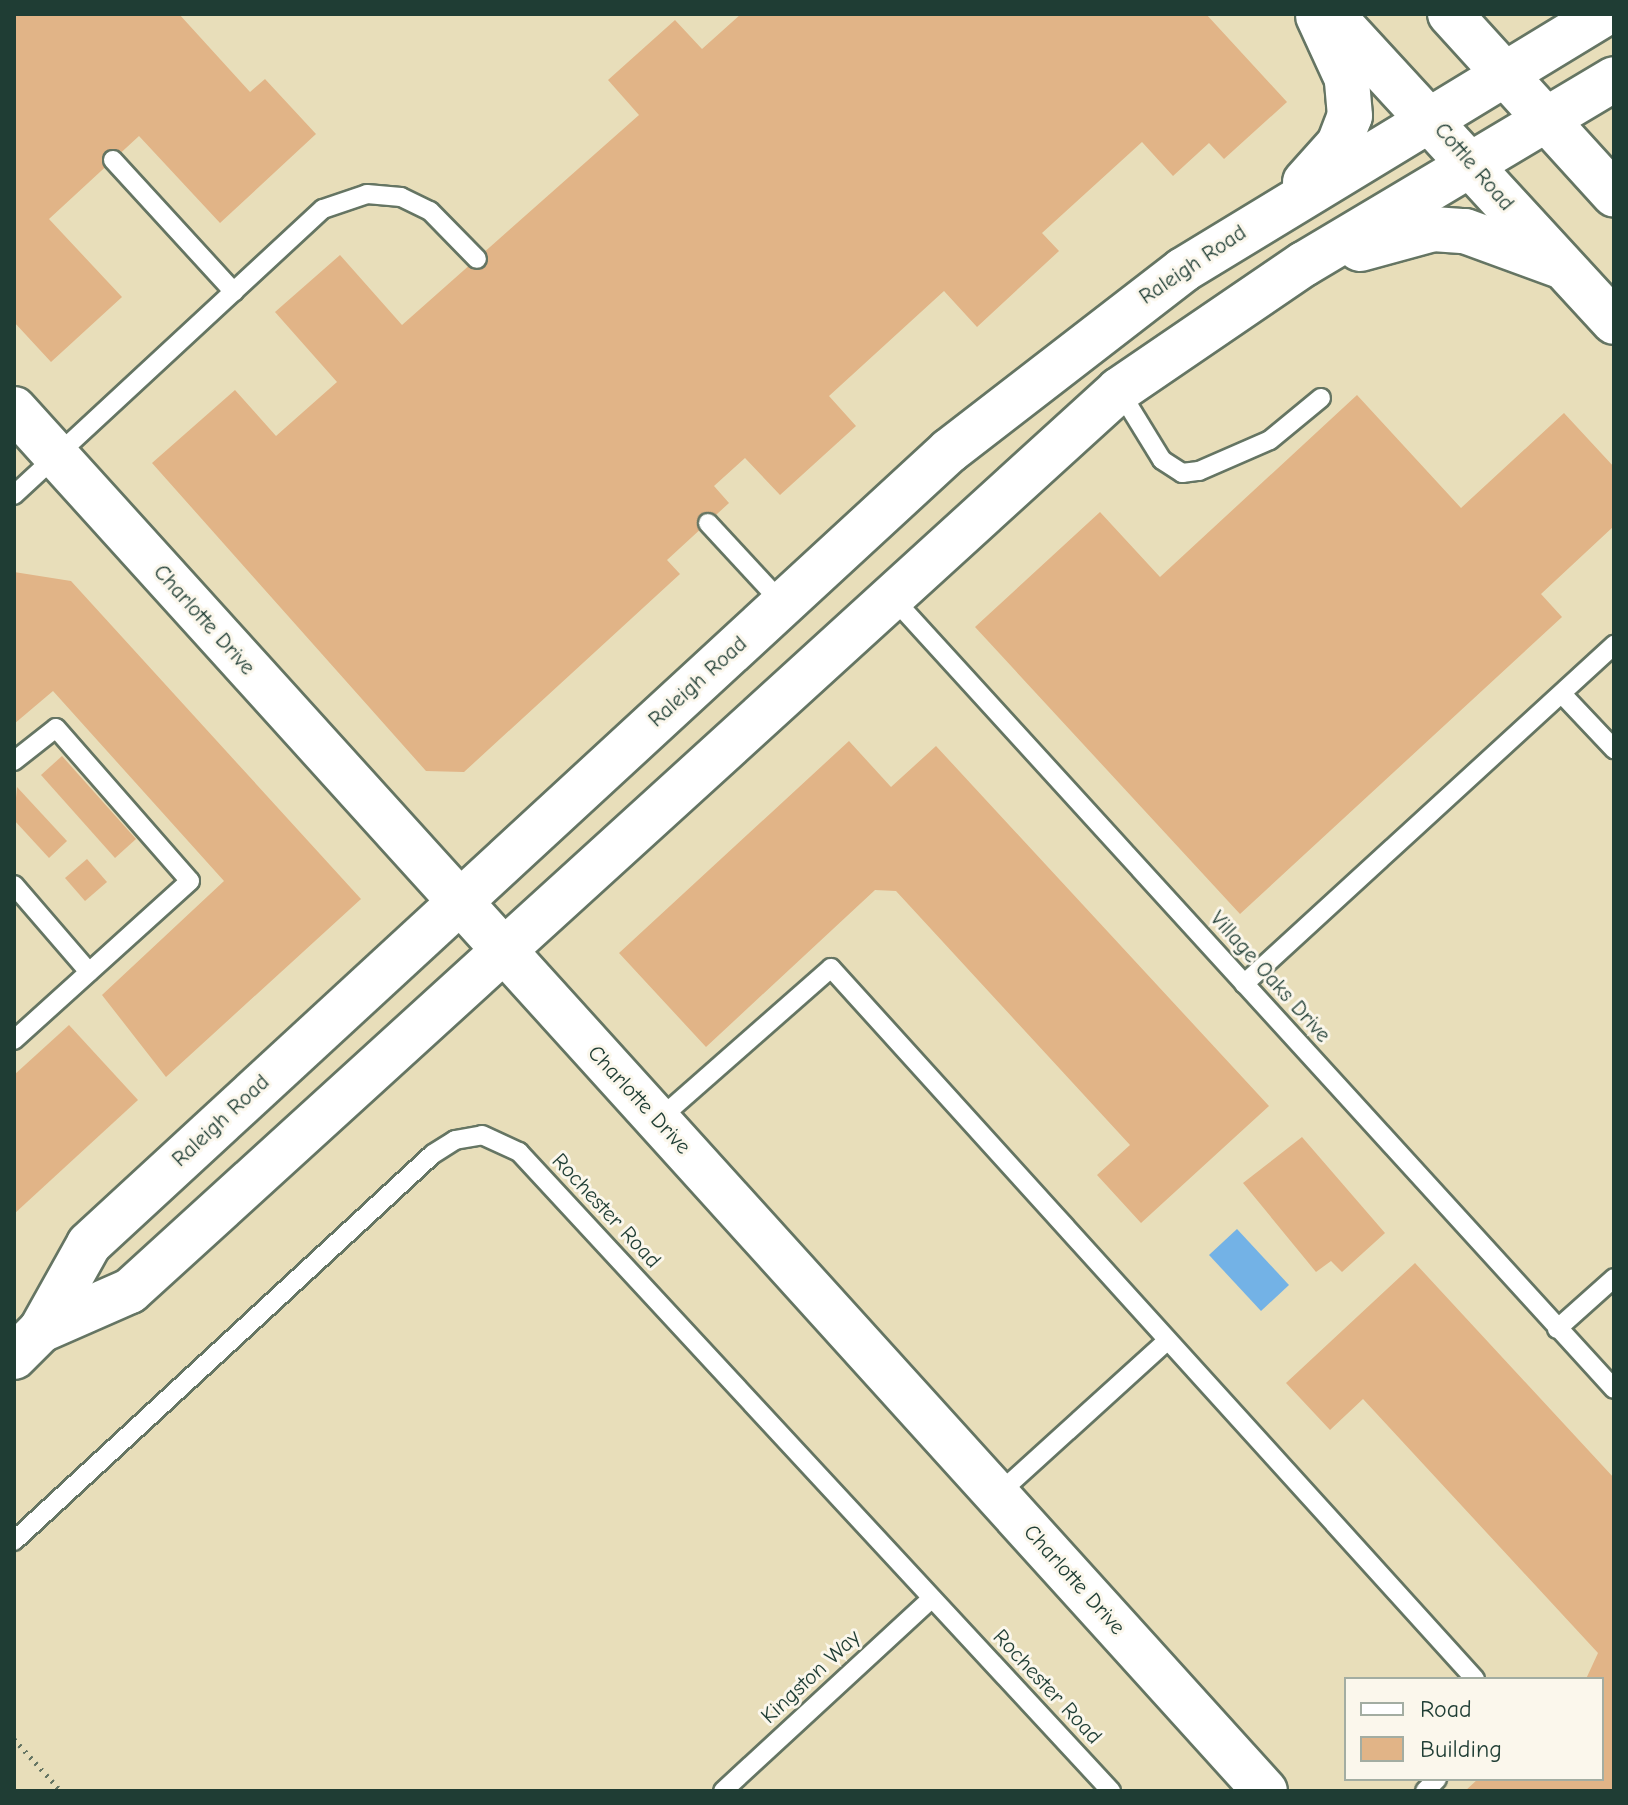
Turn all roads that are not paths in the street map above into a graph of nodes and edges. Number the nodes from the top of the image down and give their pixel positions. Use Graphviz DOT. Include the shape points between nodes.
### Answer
graph roads {
  1 [pos="1317,14"];
  2 [pos="1331,14"];
  3 [pos="1450,14"];
  4 [pos="1604,14"];
  5 [pos="1503,73"];
  6 [pos="1614,79"];
  7 [pos="1430,118"];
  8 [pos="1545,120"];
  9 [pos="113,160"];
  10 [pos="1471,165"];
  11 [pos="1614,194"];
  12 [pos="1286,204"];
  13 [pos="477,259"];
  14 [pos="1304,264"];
  15 [pos="1562,267"];
  16 [pos="234,292"];
  17 [pos="1614,322"];
  18 [pos="1119,390"];
  19 [pos="1321,398"];
  20 [pos="14,409"];
  21 [pos="57,457"];
  22 [pos="14,495"];
  23 [pos="708,523"];
  24 [pos="891,596"];
  25 [pos="783,604"];
  26 [pos="1614,645"];
  27 [pos="1562,694"];
  28 [pos="1614,749"];
  29 [pos="14,761"];
  30 [pos="14,885"];
  31 [pos="458,900"];
  32 [pos="502,949"];
  33 [pos="89,972"];
  34 [pos="1244,984"];
  35 [pos="14,1040"];
  36 [pos="658,1120"];
  37 [pos="1614,1278"];
  38 [pos="1557,1329"];
  39 [pos="1167,1341"];
  40 [pos="28,1344"];
  41 [pos="1614,1389"];
  42 [pos="997,1495"];
  43 [pos="14,1541"];
  44 [pos="932,1598"];
  45 [pos="1473,1677"];
  46 [pos="723,1791"];
  47 [pos="1111,1791"];
  48 [pos="1265,1791"];
  1 -- 12 [label="street" via="1347,79 1350,116 1339,144"];
  2 -- 7 [label="street, Cottle Road"];
  3 -- 5 [label="street"];
  4 -- 5 [label="street, Raleigh Road"];
  5 -- 7 [label="street, Raleigh Road"];
  5 -- 8 [label="street"];
  6 -- 8 [label="street, Raleigh Road"];
  7 -- 10 [label="street, Cottle Road"];
  7 -- 12 [label="street, Raleigh Road"];
  8 -- 10 [label="street, Raleigh Road"];
  8 -- 11 [label="street"];
  9 -- 16 [label="lane"];
  10 -- 14 [label="street, Raleigh Road"];
  10 -- 15 [label="street, Cottle Road"];
  12 -- 25 [label="street, Raleigh Road" via="1183,270 1064,357 949,451"];
  13 -- 16 [label="lane" via="430,211 401,197 367,194 323,209"];
  14 -- 15 [label="street" via="1433,229 1465,231"];
  14 -- 18 [label="street, Raleigh Road"];
  15 -- 17 [label="street, Cottle Road"];
  16 -- 21 [label="lane"];
  18 -- 19 [label="lane" via="1162,460 1182,473 1199,471 1270,440"];
  18 -- 24 [label="street, Raleigh Road"];
  20 -- 21 [label="street, Charlotte Drive"];
  21 -- 22 [label="lane"];
  21 -- 31 [label="street, Charlotte Drive"];
  23 -- 25 [label="lane"];
  24 -- 32 [label="street, Raleigh Road"];
  24 -- 34 [label="lane, Village Oaks Drive"];
  25 -- 31 [label="street, Raleigh Road"];
  26 -- 27 [label="lane"];
  27 -- 28 [label="lane"];
  27 -- 34 [label="lane"];
  29 -- 33 [label="lane" via="56,728 190,881"];
  30 -- 33 [label="lane"];
  31 -- 32 [label="street, Charlotte Drive"];
  31 -- 40 [label="street, Raleigh Road" via="89,1244"];
  32 -- 36 [label="street, Charlotte Drive"];
  32 -- 40 [label="street, Raleigh Road" via="130,1291"];
  33 -- 35 [label="lane"];
  34 -- 38 [label="lane, Village Oaks Drive"];
  36 -- 39 [label="lane" via="831,968"];
  36 -- 42 [label="street, Charlotte Drive"];
  37 -- 38 [label="lane"];
  38 -- 41 [label="lane, Village Oaks Drive"];
  39 -- 42 [label="lane"];
  39 -- 45 [label="lane"];
  42 -- 48 [label="street, Charlotte Drive"];
  43 -- 44 [label="lane, Rochester Road" via="433,1154 455,1140 482,1135 519,1152"];
  44 -- 46 [label="lane, Kingston Way"];
  44 -- 47 [label="lane, Rochester Road"];
}
